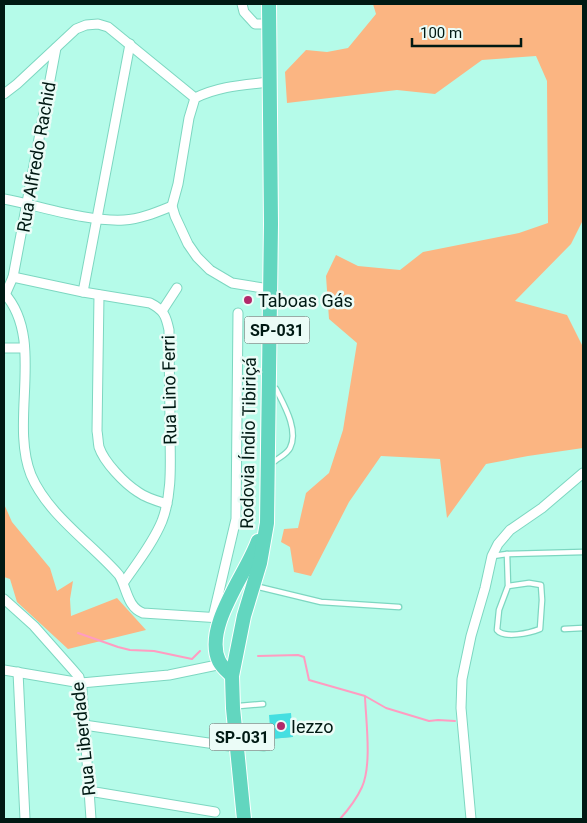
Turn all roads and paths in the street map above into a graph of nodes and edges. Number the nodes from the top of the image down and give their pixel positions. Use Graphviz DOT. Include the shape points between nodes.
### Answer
graph roads {
  1 [pos="242,4"];
  2 [pos="269,9"];
  3 [pos="130,44"];
  4 [pos="56,48"];
  5 [pos="269,82"];
  6 [pos="4,94"];
  7 [pos="195,98"];
  8 [pos="4,199"];
  9 [pos="28,204"];
  10 [pos="172,206"];
  11 [pos="97,220"];
  12 [pos="13,277"];
  13 [pos="177,288"];
  14 [pos="269,289"];
  15 [pos="83,292"];
  16 [pos="4,294"];
  17 [pos="100,295"];
  18 [pos="162,311"];
  19 [pos="238,313"];
  20 [pos="4,348"];
  21 [pos="24,348"];
  22 [pos="583,473"];
  23 [pos="167,504"];
  24 [pos="268,512"];
  25 [pos="583,552"];
  26 [pos="507,554"];
  27 [pos="492,556"];
  28 [pos="124,582"];
  29 [pos="508,586"];
  30 [pos="259,587"];
  31 [pos="4,599"];
  32 [pos="399,607"];
  33 [pos="217,618"];
  34 [pos="583,628"];
  35 [pos="564,629"];
  36 [pos="222,664"];
  37 [pos="4,670"];
  38 [pos="18,672"];
  39 [pos="232,676"];
  40 [pos="81,682"];
  41 [pos="263,704"];
  42 [pos="239,706"];
  43 [pos="84,725"];
  44 [pos="239,746"];
  45 [pos="264,748"];
  46 [pos="89,791"];
  47 [pos="215,812"];
  48 [pos="25,819"];
  49 [pos="91,819"];
  50 [pos="244,819"];
  51 [pos="251,819"];
  52 [pos="471,819"];
  1 -- 2 [label="street" via="244,12 255,24"];
  2 -- 5 [label="highway, Rodovia Índio Tibiriçá / SP-031"];
  2 -- 30 [label="highway, Rodovia Índio Tibiriçá / SP-031" via="278,170 275,461 270,542"];
  3 -- 4 [label="street" via="108,28 86,24"];
  3 -- 7 [label="street"];
  3 -- 11 [label="street"];
  4 -- 6 [label="street"];
  4 -- 9 [label="street, Rua Alfredo Rachid"];
  5 -- 7 [label="street" via="232,86"];
  5 -- 14 [label="highway, Rodovia Índio Tibiriçá / SP-031"];
  7 -- 10 [label="street" via="188,118"];
  8 -- 9 [label="street"];
  9 -- 11 [label="street"];
  9 -- 12 [label="street, Rua Alfredo Rachid"];
  10 -- 11 [label="street" via="136,218"];
  10 -- 14 [label="street" via="188,244 210,270 232,282"];
  11 -- 15 [label="street"];
  12 -- 15 [label="street, Rua Lino Ferri"];
  12 -- 16 [label="street, Rua Alfredo Rachid"];
  13 -- 18 [label="street"];
  14 -- 24 [label="highway, Rodovia Índio Tibiriçá / SP-031"];
  15 -- 17 [label="street, Rua Lino Ferri"];
  16 -- 21 [label="street" via="19,317"];
  17 -- 18 [label="street, Rua Lino Ferri" via="150,304"];
  17 -- 23 [label="street" via="99,447 113,469 137,492"];
  18 -- 23 [label="street, Rua Lino Ferri" via="169,330 170,474"];
  19 -- 33 [label="street" via="236,519"];
  20 -- 21 [label="street"];
  21 -- 28 [label="street" via="24,434 31,474 62,518"];
  22 -- 27 [label="street" via="510,530"];
  23 -- 28 [label="street, Rua Lino Ferri" via="153,538"];
  24 -- 33 [label="highway" via="251,558"];
  24 -- 39 [label="highway, Rodovia Índio Tibiriçá / SP-031" via="262,556 244,616"];
  25 -- 26 [label="lane"];
  26 -- 27 [label="lane"];
  26 -- 29 [label="lane"];
  27 -- 52 [label="street" via="462,679 461,708"];
  28 -- 33 [label="street" via="136,611"];
  29 -- 29 [label="lane" via="498,610 498,632 507,634 540,629 541,585"];
  30 -- 32 [label="lane" via="321,602"];
  30 -- 42 [label="highway, Rodovia Índio Tibiriçá / SP-031" via="240,676"];
  31 -- 40 [label="street, Rua Liberdade" via="34,626"];
  33 -- 36 [label="highway" via="216,646"];
  34 -- 35 [label="lane"];
  36 -- 39 [label="highway"];
  36 -- 40 [label="street" via="169,675"];
  37 -- 38 [label="street"];
  38 -- 40 [label="street"];
  38 -- 48 [label="street"];
  39 -- 44 [label="highway, Rodovia Índio Tibiriçá / SP-031" via="232,708"];
  40 -- 43 [label="street, Rua Liberdade"];
  41 -- 42 [label="lane"];
  42 -- 44 [label="highway, Rodovia Índio Tibiriçá / SP-031"];
  43 -- 44 [label="street"];
  43 -- 46 [label="street, Rua Liberdade"];
  44 -- 45 [label="lane"];
  44 -- 50 [label="highway, Rodovia Índio Tibiriçá / SP-031"];
  44 -- 51 [label="highway, Rodovia Índio Tibiriçá / SP-031"];
  46 -- 47 [label="street"];
  46 -- 49 [label="street, Rua Liberdade"];
}
